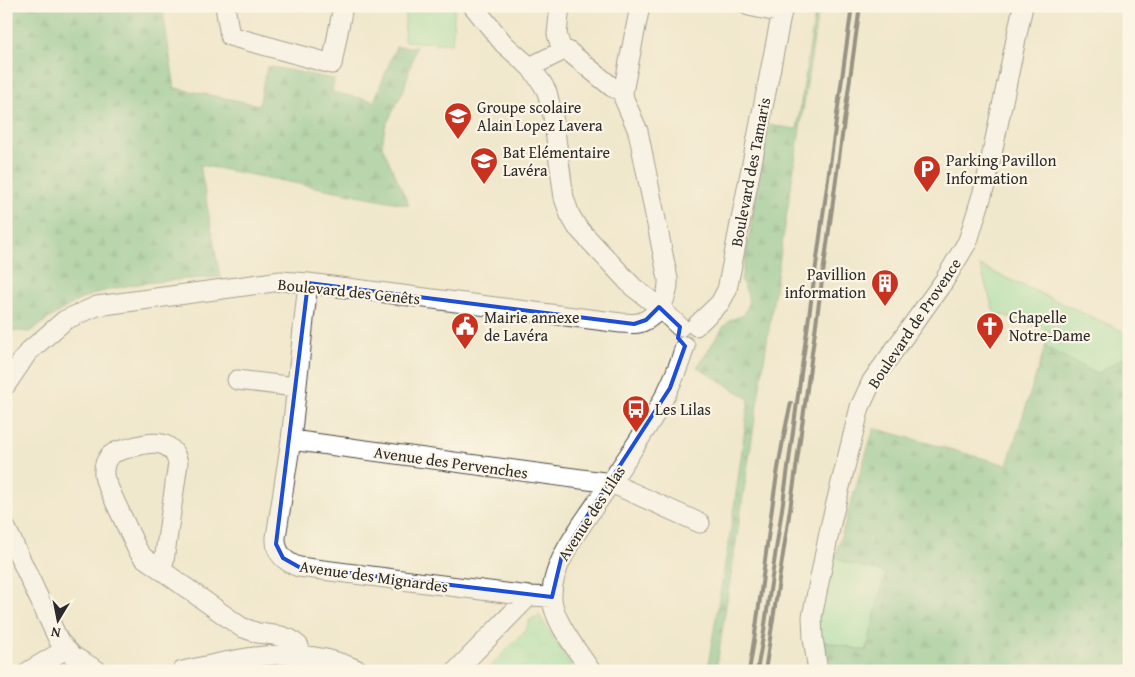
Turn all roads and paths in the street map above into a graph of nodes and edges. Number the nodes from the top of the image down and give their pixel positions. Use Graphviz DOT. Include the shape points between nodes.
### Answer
graph roads {
  1 [pos="225,6"];
  2 [pos="343,6"];
  3 [pos="473,6"];
  4 [pos="560,6"];
  5 [pos="640,6"];
  6 [pos="749,6"];
  7 [pos="1023,6"];
  8 [pos="783,10"];
  9 [pos="562,51"];
  10 [pos="530,67"];
  11 [pos="623,92"];
  12 [pos="308,283"];
  13 [pos="659,307"];
  14 [pos="688,327"];
  15 [pos="237,380"];
  16 [pos="6,384"];
  17 [pos="296,387"];
  18 [pos="290,440"];
  19 [pos="611,483"];
  20 [pos="700,523"];
  21 [pos="6,528"];
  22 [pos="160,570"];
  23 [pos="529,596"];
  24 [pos="552,597"];
  25 [pos="66,649"];
  26 [pos="300,654"];
  27 [pos="29,671"];
  28 [pos="98,671"];
  29 [pos="182,671"];
  30 [pos="360,671"];
  31 [pos="456,671"];
  32 [pos="591,671"];
  33 [pos="818,671"];
  1 -- 2 [label="street" via="230,36 332,64"];
  3 -- 10 [label="street" via="504,44"];
  4 -- 9 [label="street" via="557,34"];
  5 -- 11 [label="street"];
  6 -- 8 [label="street"];
  7 -- 33 [label="street, Boulevard de Provence" via="998,134 968,241 944,281 872,381 860,407 812,617"];
  8 -- 14 [label="street, Boulevard des Tamaris" via="727,290 720,303"];
  9 -- 10 [label="street"];
  9 -- 11 [label="street" via="573,54 612,87"];
  10 -- 13 [label="street" via="542,83 549,101 564,198 570,214 587,239 634,287"];
  11 -- 13 [label="street" via="638,131 668,279 667,296"];
  12 -- 13 [label="street, Boulevard des Genêts" via="634,324 646,320"];
  12 -- 16 [label="street, Boulevard des Genêts" via="281,281 97,306 65,320 28,352"];
  12 -- 17 [label="street, Avenue des Mignardes"];
  13 -- 14 [label="street"];
  14 -- 19 [label="street, Avenue des Lilas" via="701,334 699,341 693,346 685,346 670,388"];
  15 -- 17 [label="street"];
  17 -- 18 [label="street, Avenue des Mignardes"];
  18 -- 19 [label="street, Avenue des Pervenches"];
  18 -- 23 [label="street, Avenue des Mignardes" via="276,544 283,558 291,564"];
  19 -- 20 [label="street, Avenue des Pervenches"];
  19 -- 24 [label="street, Avenue des Lilas" via="558,563"];
  21 -- 25 [label="street" via="59,641"];
  22 -- 22 [label="street" via="178,463 170,448 150,443 109,456 104,475 137,549"];
  22 -- 26 [label="street" via="241,627 290,639 299,646"];
  23 -- 24 [label="street"];
  23 -- 31 [label="street"];
  24 -- 32 [label="street" via="560,622"];
  25 -- 27 [label="street"];
  25 -- 28 [label="street"];
  26 -- 29 [label="street" via="259,655"];
  26 -- 30 [label="street"];
}
